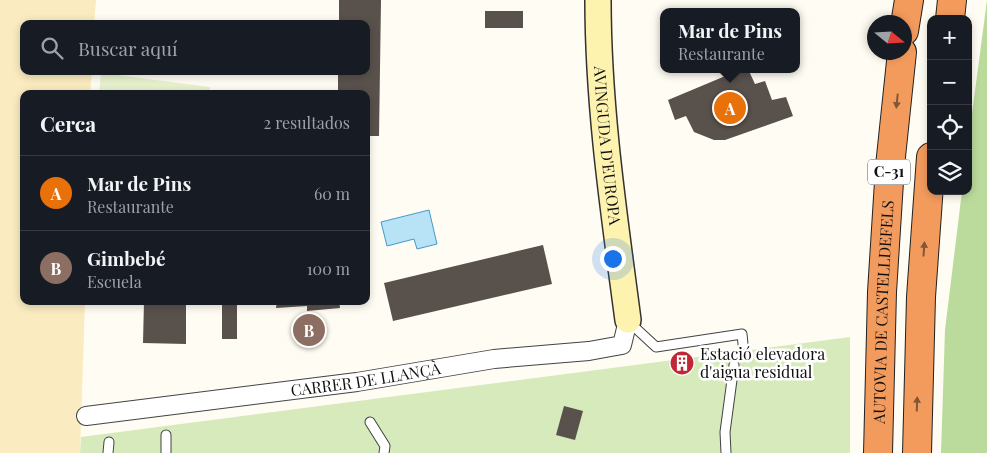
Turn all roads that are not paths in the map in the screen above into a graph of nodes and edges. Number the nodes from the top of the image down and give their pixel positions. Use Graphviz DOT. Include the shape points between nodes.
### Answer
graph roads {
  1 [pos="598,0"];
  2 [pos="909,0"];
  3 [pos="952,0"];
  4 [pos="907,15"];
  5 [pos="950,15"];
  6 [pos="901,60"];
  7 [pos="928,195"];
  8 [pos="628,320"];
  9 [pos="742,344"];
  10 [pos="734,365"];
  11 [pos="86,416"];
  12 [pos="370,422"];
  13 [pos="166,435"];
  14 [pos="108,442"];
  15 [pos="108,453"];
  16 [pos="166,453"];
  17 [pos="384,453"];
  18 [pos="726,453"];
  19 [pos="878,453"];
  20 [pos="916,453"];
  1 -- 8 [label="street, AVINGUDA D'EUROPA" via="603,104"];
  2 -- 4 [label="highway"];
  3 -- 5 [label="highway"];
  6 -- 19 [label="highway, AUTOVIA DE CASTELLDEFELS / C-31, one-way" via="889,176 882,292"];
  20 -- 7 [label="highway, C-31, one-way"];
  8 -- 9 [label="lane" via="656,348 742,334"];
  8 -- 11 [label="street, CARRER DE LLANÇÀ" via="622,345 589,351 494,360 357,382"];
  10 -- 18 [label="lane" via="725,432"];
  12 -- 17 [label="lane" via="385,446"];
  13 -- 16 [label="lane"];
  14 -- 15 [label="lane"];
}
